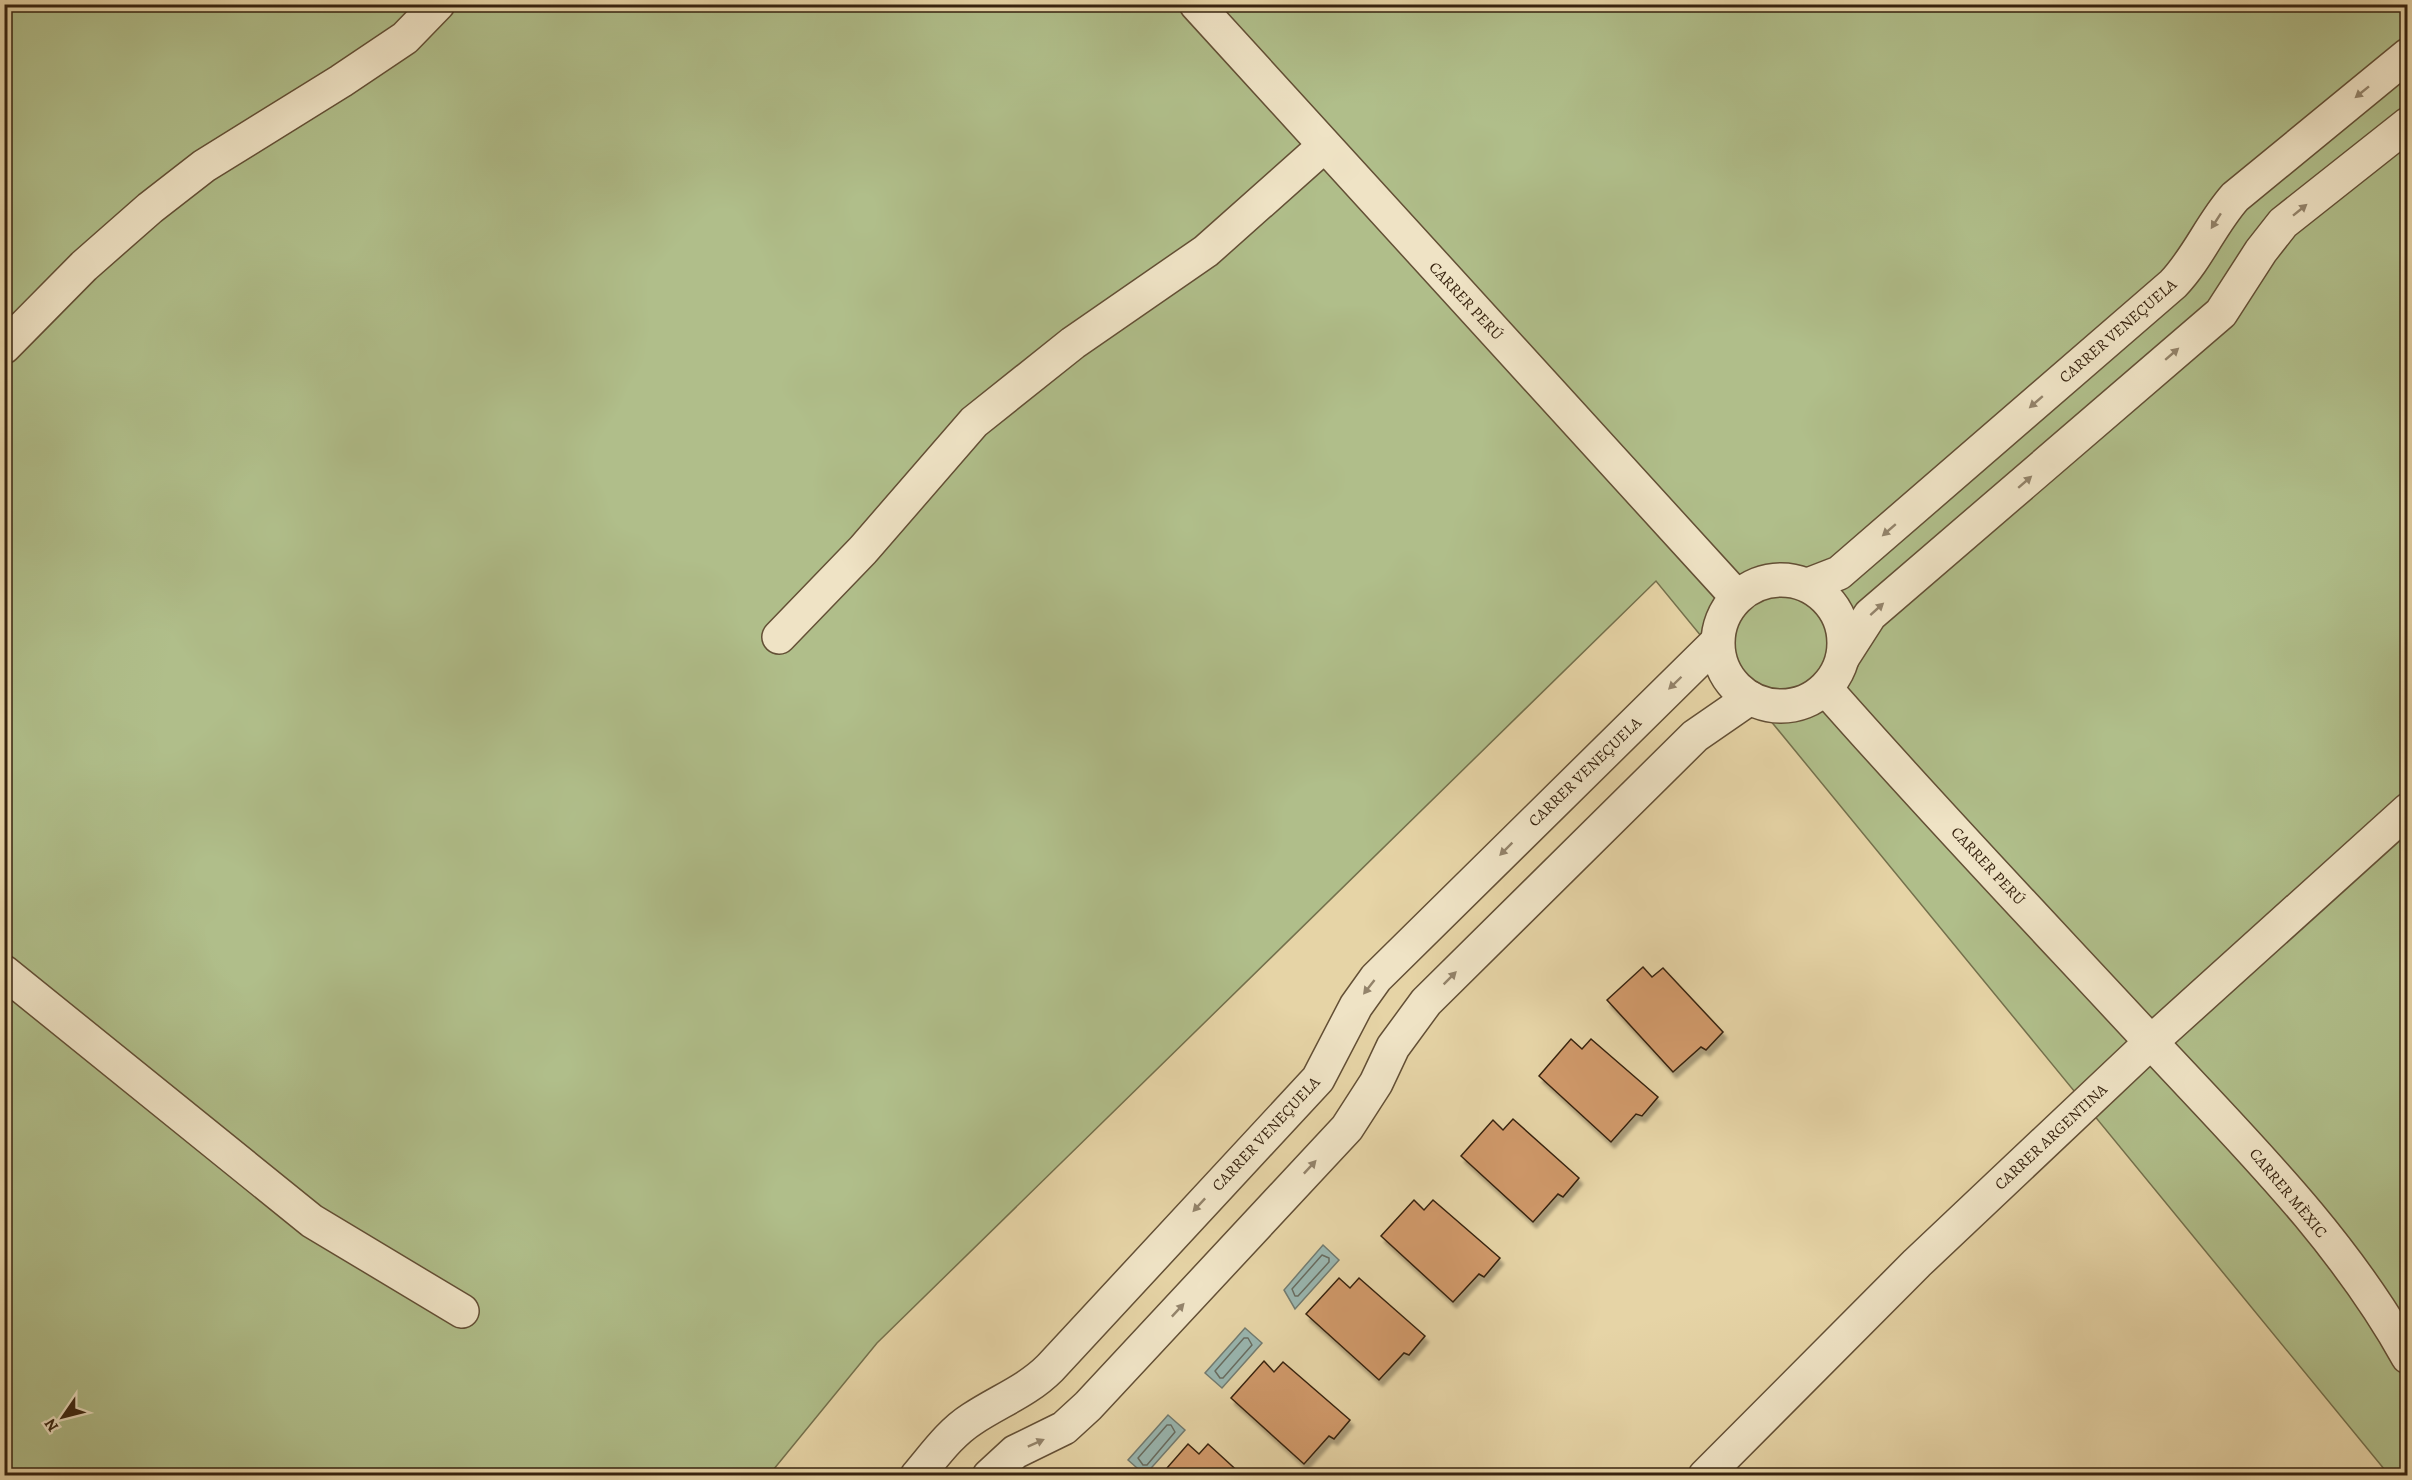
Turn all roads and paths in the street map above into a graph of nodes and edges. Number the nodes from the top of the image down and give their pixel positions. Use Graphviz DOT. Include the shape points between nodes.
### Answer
graph roads {
  1 [pos="438,4"];
  2 [pos="1196,4"];
  3 [pos="2408,55"];
  4 [pos="2408,124"];
  5 [pos="1324,146"];
  6 [pos="4,347"];
  7 [pos="1808,585"];
  8 [pos="1737,597"];
  9 [pos="779,637"];
  10 [pos="1717,642"];
  11 [pos="1844,657"];
  12 [pos="1826,689"];
  13 [pos="1750,698"];
  14 [pos="2408,810"];
  15 [pos="4,972"];
  16 [pos="2151,1042"];
  17 [pos="462,1311"];
  18 [pos="2408,1356"];
  19 [pos="917,1476"];
  20 [pos="989,1476"];
  21 [pos="1705,1476"];
  1 -- 6 [label="street" via="405,38 204,166 150,208 84,266"];
  2 -- 5 [label="street, CARRER PERÚ"];
  3 -- 7 [label="street, CARRER VENEÇUELA, one-way" via="2235,197 2173,284 1839,573"];
  11 -- 4 [label="street, one-way" via="1870,615 2221,313 2283,223"];
  5 -- 8 [label="street, CARRER PERÚ"];
  5 -- 9 [label="street" via="1206,251 1073,343 974,422 863,550"];
  7 -- 8 [label="street" via="1788,579 1767,580"];
  7 -- 11 [label="street" via="1825,596 1837,612 1844,632"];
  8 -- 10 [label="street" via="1721,620"];
  10 -- 13 [label="street" via="1721,663 1731,682"];
  10 -- 19 [label="street, CARRER VENEÇUELA, one-way" via="1376,978 1356,1006 1318,1079 1050,1368 1023,1391 971,1419"];
  11 -- 12 [label="street"];
  12 -- 13 [label="street" via="1809,701 1788,706 1766,705"];
  12 -- 16 [label="street, CARRER PERÚ"];
  20 -- 13 [label="street, one-way" via="1015,1452 1064,1428 1082,1412 1347,1128 1393,1047 1426,1002 1695,736"];
  14 -- 16 [label="street, CARRER ARGENTINA"];
  15 -- 17 [label="street" via="312,1221"];
  16 -- 18 [label="street, CARRER MÈXIC" via="2253,1150 2309,1217 2354,1274"];
  16 -- 21 [label="street, CARRER ARGENTINA" via="1917,1263"];
}
